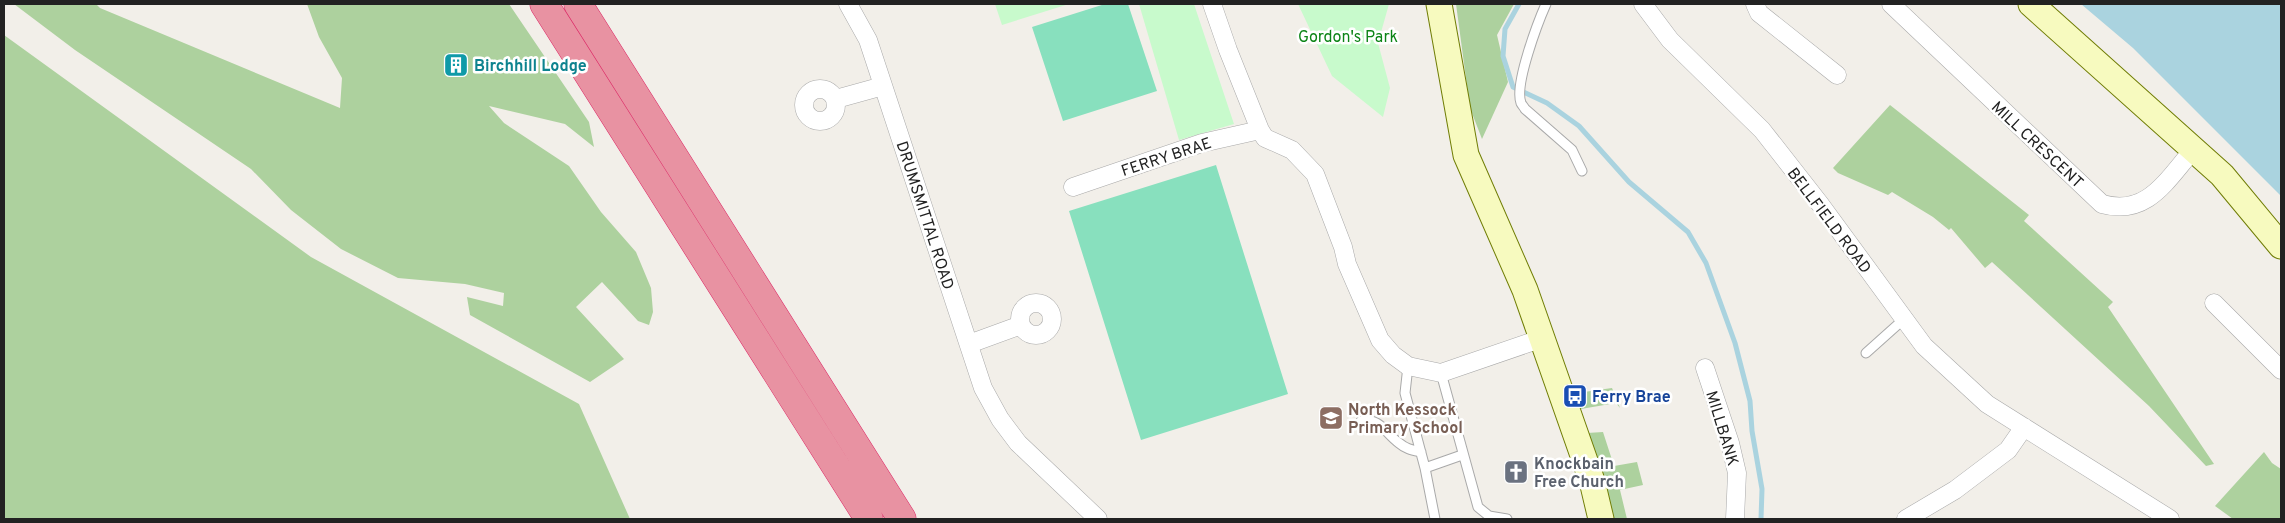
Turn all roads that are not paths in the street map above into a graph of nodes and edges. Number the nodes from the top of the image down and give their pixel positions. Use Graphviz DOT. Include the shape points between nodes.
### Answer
graph roads {
  1 [pos="544,4"];
  2 [pos="578,4"];
  3 [pos="1212,4"];
  4 [pos="1439,4"];
  5 [pos="1546,4"];
  6 [pos="1643,4"];
  7 [pos="1755,4"];
  8 [pos="1891,4"];
  9 [pos="2031,4"];
  10 [pos="851,5"];
  11 [pos="1837,75"];
  12 [pos="884,86"];
  13 [pos="836,99"];
  14 [pos="1260,130"];
  15 [pos="2194,149"];
  16 [pos="1582,171"];
  17 [pos="1072,188"];
  18 [pos="2281,246"];
  19 [pos="2214,302"];
  20 [pos="1904,319"];
  21 [pos="1021,325"];
  22 [pos="1543,338"];
  23 [pos="969,344"];
  24 [pos="1866,353"];
  25 [pos="1408,366"];
  26 [pos="1705,368"];
  27 [pos="2281,370"];
  28 [pos="1441,373"];
  29 [pos="1361,421"];
  30 [pos="2024,427"];
  31 [pos="1421,452"];
  32 [pos="1462,455"];
  33 [pos="1425,468"];
  34 [pos="2143,512"];
  35 [pos="869,519"];
  36 [pos="902,519"];
  37 [pos="1098,519"];
  38 [pos="1435,519"];
  39 [pos="1507,519"];
  40 [pos="1601,519"];
  41 [pos="1735,519"];
  42 [pos="1906,519"];
  43 [pos="2170,519"];
  1 -- 35 [label="highway"];
  2 -- 36 [label="highway"];
  3 -- 14 [label="street"];
  4 -- 22 [label="street" via="1466,155"];
  5 -- 16 [label="lane" via="1523,74 1520,103 1572,150"];
  6 -- 20 [label="street, BELLFIELD ROAD" via="1670,40 1762,130"];
  7 -- 11 [label="street" via="1759,13"];
  8 -- 15 [label="street, MILL CRESCENT" via="2102,204 2117,208 2136,206 2152,196"];
  9 -- 15 [label="street"];
  10 -- 12 [label="street, DRUMSMITTAL ROAD" via="868,40"];
  12 -- 13 [label="street"];
  12 -- 23 [label="street, DRUMSMITTAL ROAD"];
  14 -- 17 [label="street, FERRY BRAE" via="1202,143"];
  14 -- 25 [label="street" via="1265,138 1292,150 1315,174 1347,264 1380,340 1392,355"];
  15 -- 18 [label="street" via="2222,175"];
  19 -- 27 [label="street"];
  20 -- 24 [label="lane"];
  20 -- 30 [label="street, BELLFIELD ROAD" via="1924,346 1987,404"];
  21 -- 23 [label="street"];
  22 -- 28 [label="street"];
  22 -- 40 [label="street" via="1592,481"];
  23 -- 37 [label="street, DRUMSMITTAL ROAD" via="983,388 1000,419 1018,443"];
  25 -- 28 [label="street"];
  25 -- 31 [label="lane" via="1405,393"];
  26 -- 41 [label="street, MILLBANK" via="1737,473"];
  28 -- 32 [label="lane"];
  29 -- 31 [label="lane" via="1377,422 1397,442 1409,450"];
  30 -- 34 [label="street, BELLFIELD ROAD"];
  30 -- 42 [label="street" via="2008,450 1955,490"];
  31 -- 33 [label="lane"];
  32 -- 33 [label="lane"];
  32 -- 39 [label="lane" via="1478,507 1489,516"];
  33 -- 38 [label="lane"];
  34 -- 43 [label="street, BELLFIELD ROAD"];
}
